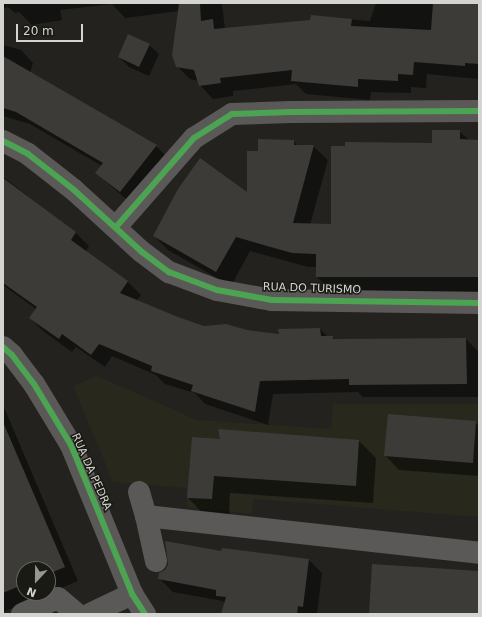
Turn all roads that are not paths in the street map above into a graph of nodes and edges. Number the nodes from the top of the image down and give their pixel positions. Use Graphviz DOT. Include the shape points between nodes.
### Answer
graph roads {
  1 [pos="479,111"];
  2 [pos="3,141"];
  3 [pos="116,227"];
  4 [pos="479,303"];
  5 [pos="3,347"];
  6 [pos="139,492"];
  7 [pos="146,516"];
  8 [pos="479,553"];
  9 [pos="156,561"];
  10 [pos="132,594"];
  11 [pos="22,614"];
  12 [pos="77,614"];
  13 [pos="90,614"];
  14 [pos="145,614"];
  1 -- 3 [label="street" via="232,114 194,138"];
  2 -- 3 [label="street, RUA DO TURISMO" via="28,154"];
  3 -- 4 [label="street, RUA DO TURISMO" via="142,252 169,272 217,290 272,300"];
  5 -- 10 [label="street, RUA DA PEDRA" via="34,384 71,445"];
  6 -- 7 [label="street"];
  7 -- 8 [label="street"];
  7 -- 9 [label="street"];
  10 -- 13 [label="street"];
  10 -- 14 [label="street, RUA DA PEDRA"];
  11 -- 12 [label="street" via="58,598"];
}
